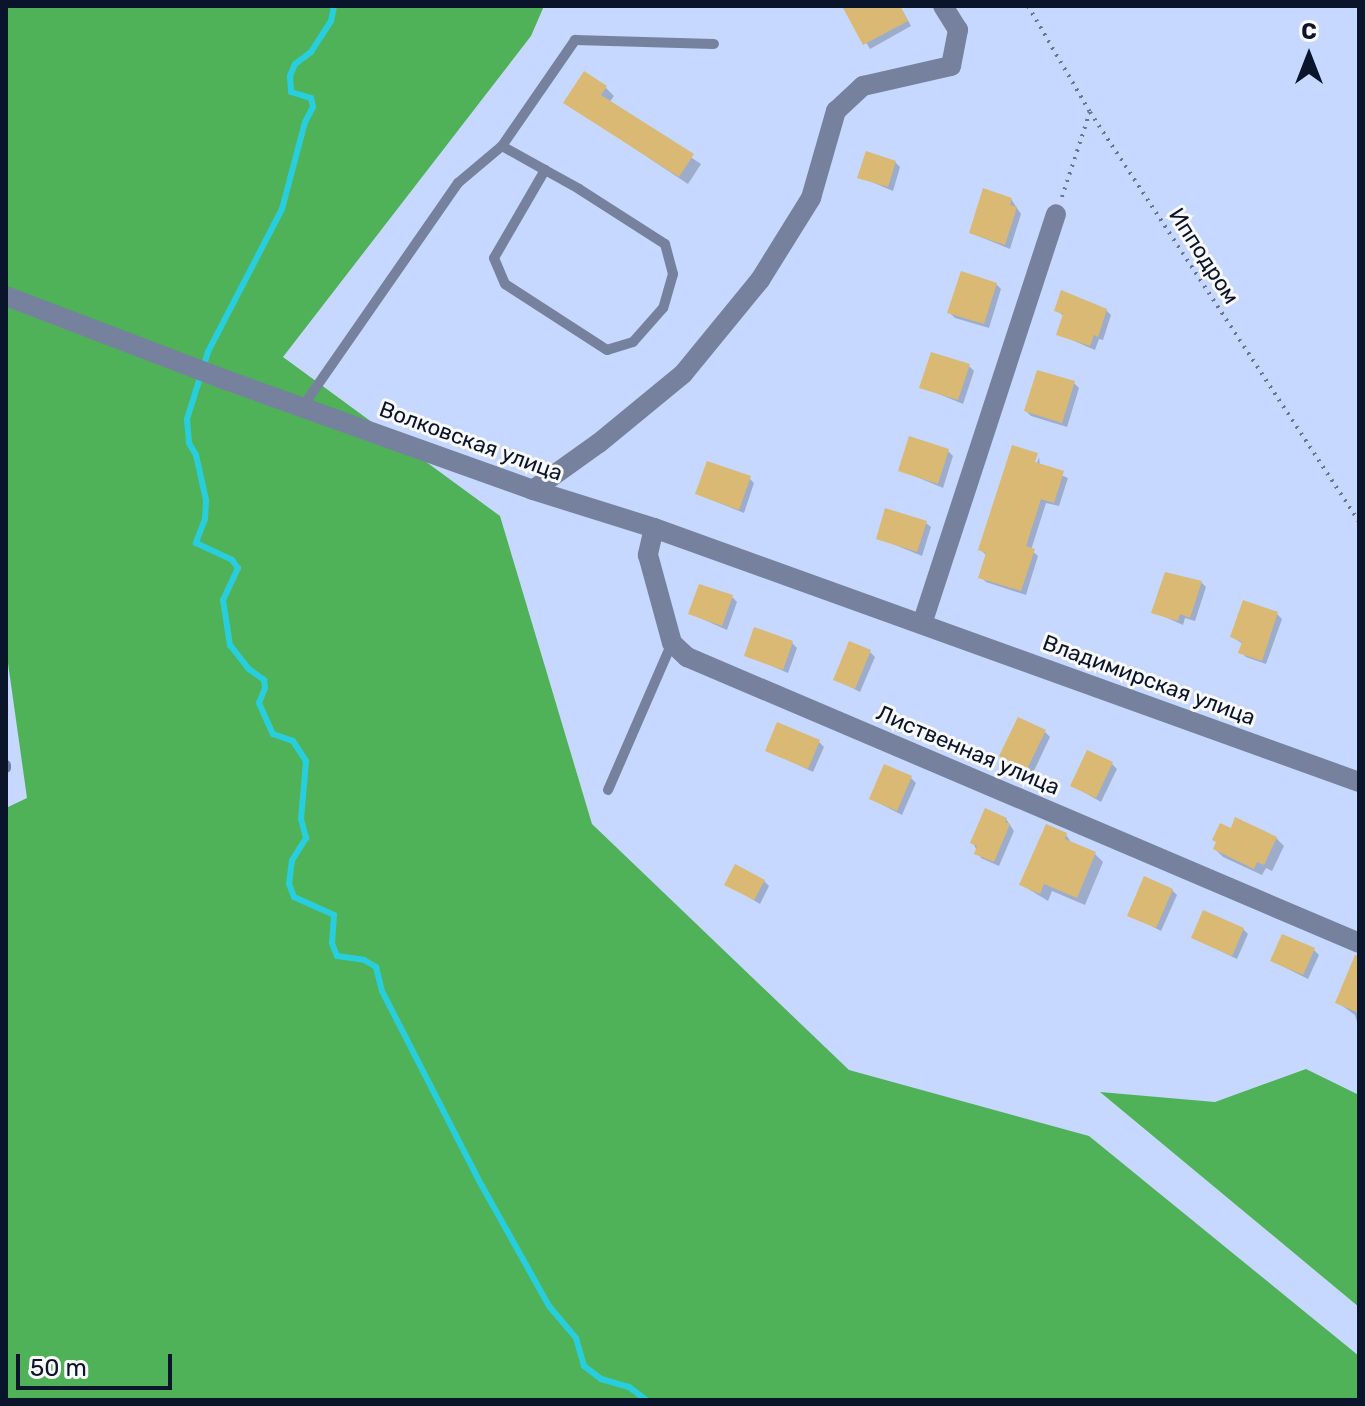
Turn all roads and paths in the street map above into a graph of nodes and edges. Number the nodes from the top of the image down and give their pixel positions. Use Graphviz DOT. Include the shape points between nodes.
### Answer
graph roads {
  1 [pos="943,6"];
  2 [pos="1028,6"];
  3 [pos="714,44"];
  4 [pos="1090,112"];
  5 [pos="502,146"];
  6 [pos="545,170"];
  7 [pos="1056,214"];
  8 [pos="6,296"];
  9 [pos="303,406"];
  10 [pos="533,490"];
  11 [pos="1359,521"];
  12 [pos="654,528"];
  13 [pos="922,624"];
  14 [pos="672,643"];
  15 [pos="1359,782"];
  16 [pos="608,790"];
  17 [pos="1359,943"];
  1 -- 10 [label="street" via="958,30 951,66 863,86 836,111 811,198 760,280 683,374"];
  2 -- 4 [label="path, Ипподром"];
  3 -- 5 [label="lane" via="575,40"];
  4 -- 7 [label="path"];
  4 -- 11 [label="path, Ипподром"];
  5 -- 6 [label="lane"];
  5 -- 9 [label="lane" via="458,183"];
  6 -- 6 [label="lane" via="665,244 673,274 663,308 633,342 607,350 505,284 494,258"];
  7 -- 13 [label="street"];
  8 -- 9 [label="street, Волковская улица"];
  9 -- 10 [label="street, Волковская улица"];
  10 -- 12 [label="street, Волковская улица"];
  12 -- 13 [label="street, Волковская улица"];
  12 -- 14 [label="street" via="648,555"];
  13 -- 15 [label="street, Владимирская улица"];
  14 -- 16 [label="lane"];
  14 -- 17 [label="street, Лиственная улица" via="687,657"];
}
